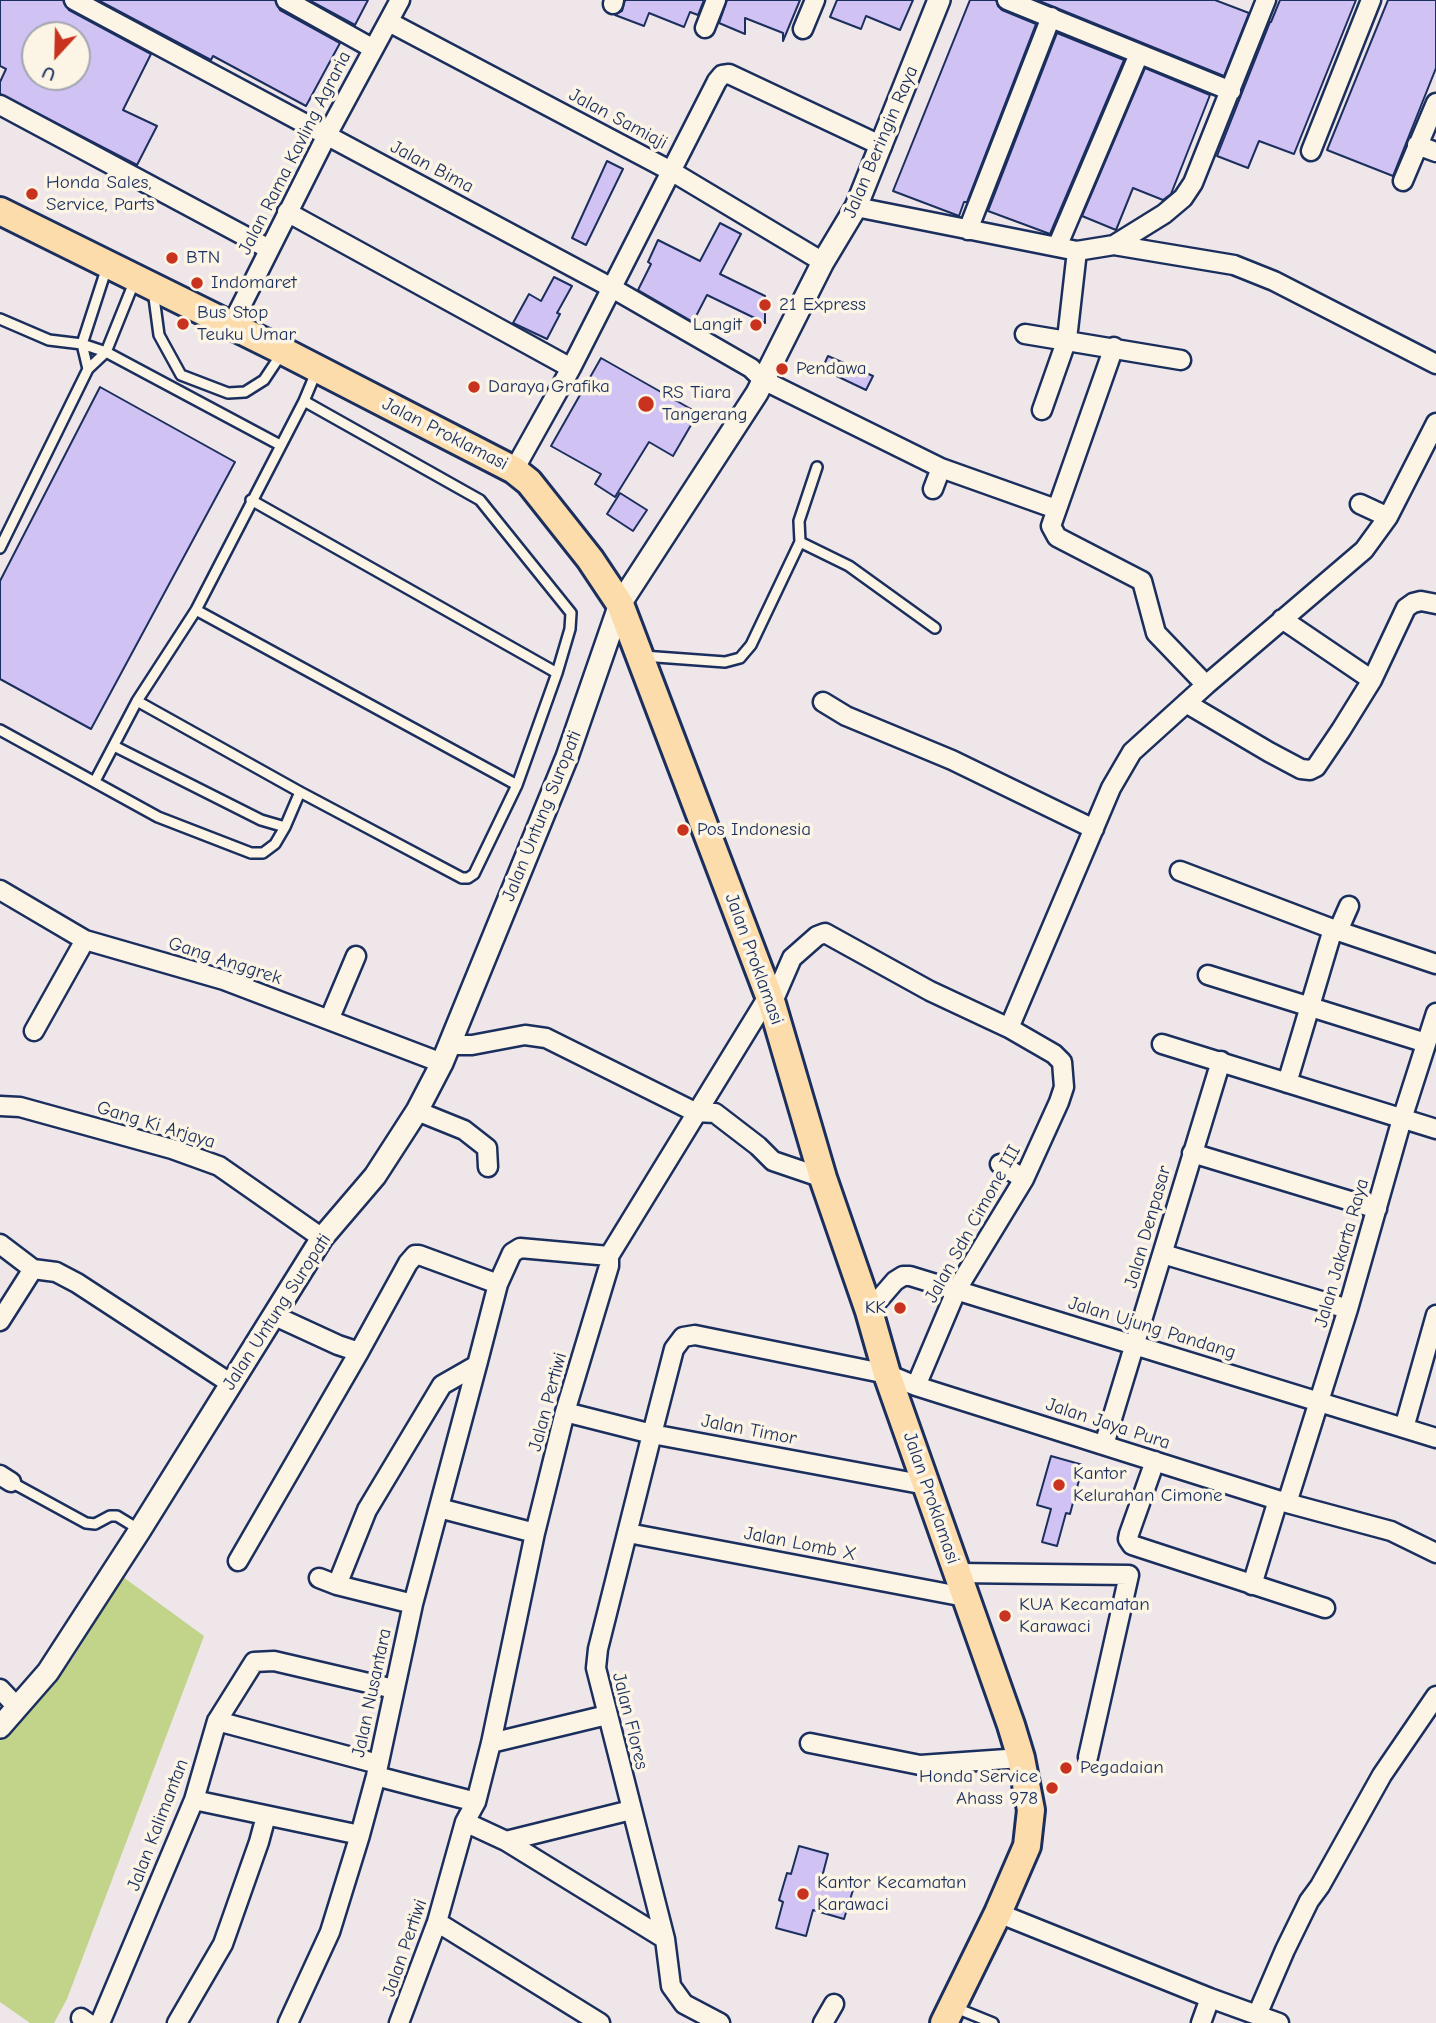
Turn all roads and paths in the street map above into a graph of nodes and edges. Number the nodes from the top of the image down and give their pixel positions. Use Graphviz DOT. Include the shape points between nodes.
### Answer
graph roads {
  1 [pos="286,0"];
  2 [pos="400,0"];
  3 [pos="716,0"];
  4 [pos="815,0"];
  5 [pos="939,0"];
  6 [pos="1007,0"];
  7 [pos="1266,0"];
  8 [pos="1371,0"];
  9 [pos="77,1"];
  10 [pos="1051,17"];
  11 [pos="389,22"];
  12 [pos="705,28"];
  13 [pos="803,29"];
  14 [pos="372,48"];
  15 [pos="1139,54"];
  16 [pos="1231,91"];
  17 [pos="1436,103"];
  18 [pos="0,105"];
  19 [pos="327,135"];
  20 [pos="1417,145"];
  21 [pos="882,146"];
  22 [pos="1311,151"];
  23 [pos="1436,152"];
  24 [pos="671,171"];
  25 [pos="1403,181"];
  26 [pos="856,207"];
  27 [pos="0,211"];
  28 [pos="287,212"];
  29 [pos="968,230"];
  30 [pos="1114,245"];
  31 [pos="1057,247"];
  32 [pos="269,248"];
  33 [pos="1077,251"];
  34 [pos="824,262"];
  35 [pos="107,265"];
  36 [pos="144,284"];
  37 [pos="612,288"];
  38 [pos="0,319"];
  39 [pos="231,326"];
  40 [pos="1025,334"];
  41 [pos="1068,339"];
  42 [pos="82,344"];
  43 [pos="1114,347"];
  44 [pos="283,351"];
  45 [pos="106,352"];
  46 [pos="1181,360"];
  47 [pos="1436,364"];
  48 [pos="572,368"];
  49 [pos="88,369"];
  50 [pos="318,369"];
  51 [pos="763,380"];
  52 [pos="304,401"];
  53 [pos="1042,410"];
  54 [pos="1436,423"];
  55 [pos="280,445"];
  56 [pos="817,467"];
  57 [pos="941,468"];
  58 [pos="514,470"];
  59 [pos="933,489"];
  60 [pos="251,500"];
  61 [pos="1360,504"];
  62 [pos="1056,509"];
  63 [pos="1388,517"];
  64 [pos="800,542"];
  65 [pos="0,548"];
  66 [pos="620,604"];
  67 [pos="1436,604"];
  68 [pos="195,610"];
  69 [pos="1282,619"];
  70 [pos="935,628"];
  71 [pos="640,656"];
  72 [pos="557,673"];
  73 [pos="1372,680"];
  74 [pos="1206,685"];
  75 [pos="137,701"];
  76 [pos="823,702"];
  77 [pos="1186,703"];
  78 [pos="0,730"];
  79 [pos="114,746"];
  80 [pos="96,781"];
  81 [pos="517,785"];
  82 [pos="300,792"];
  83 [pos="285,827"];
  84 [pos="1094,828"];
  85 [pos="1180,871"];
  86 [pos="0,890"];
  87 [pos="1349,906"];
  88 [pos="1336,930"];
  89 [pos="85,940"];
  90 [pos="356,956"];
  91 [pos="1436,964"];
  92 [pos="1208,975"];
  93 [pos="771,999"];
  94 [pos="1309,1006"];
  95 [pos="1436,1013"];
  96 [pos="330,1020"];
  97 [pos="1009,1028"];
  98 [pos="34,1031"];
  99 [pos="1426,1043"];
  100 [pos="1162,1044"];
  101 [pos="446,1054"];
  102 [pos="1222,1061"];
  103 [pos="1287,1083"];
  104 [pos="0,1106"];
  105 [pos="417,1111"];
  106 [pos="695,1112"];
  107 [pos="1402,1119"];
  108 [pos="1436,1129"];
  109 [pos="1192,1153"];
  110 [pos="999,1164"];
  111 [pos="488,1167"];
  112 [pos="823,1178"];
  113 [pos="1024,1179"];
  114 [pos="1377,1209"];
  115 [pos="322,1238"];
  116 [pos="0,1244"];
  117 [pos="1163,1254"];
  118 [pos="608,1256"];
  119 [pos="33,1269"];
  120 [pos="498,1284"];
  121 [pos="957,1289"];
  122 [pos="1348,1309"];
  123 [pos="869,1311"];
  124 [pos="2,1313"];
  125 [pos="275,1315"];
  126 [pos="1436,1315"];
  127 [pos="695,1335"];
  128 [pos="1135,1344"];
  129 [pos="359,1352"];
  130 [pos="477,1365"];
  131 [pos="887,1374"];
  132 [pos="230,1384"];
  133 [pos="916,1386"];
  134 [pos="1319,1401"];
  135 [pos="565,1412"];
  136 [pos="1404,1427"];
  137 [pos="652,1434"];
  138 [pos="1436,1438"];
  139 [pos="1104,1446"];
  140 [pos="1155,1461"];
  141 [pos="6,1478"];
  142 [pos="926,1485"];
  143 [pos="1282,1502"];
  144 [pos="439,1508"];
  145 [pos="140,1530"];
  146 [pos="628,1532"];
  147 [pos="535,1533"];
  148 [pos="1436,1553"];
  149 [pos="238,1561"];
  150 [pos="319,1578"];
  151 [pos="337,1585"];
  152 [pos="961,1585"];
  153 [pos="1252,1585"];
  154 [pos="413,1604"];
  155 [pos="1325,1608"];
  156 [pos="0,1689"];
  157 [pos="394,1689"];
  158 [pos="1436,1696"];
  159 [pos="18,1707"];
  160 [pos="607,1715"];
  161 [pos="217,1721"];
  162 [pos="0,1727"];
  163 [pos="810,1742"];
  164 [pos="491,1743"];
  165 [pos="1088,1757"];
  166 [pos="1021,1758"];
  167 [pos="377,1770"];
  168 [pos="194,1800"];
  169 [pos="476,1802"];
  170 [pos="631,1810"];
  171 [pos="266,1816"];
  172 [pos="465,1822"];
  173 [pos="360,1835"];
  174 [pos="506,1841"];
  175 [pos="999,1913"];
  176 [pos="438,1922"];
  177 [pos="664,1939"];
  178 [pos="1210,1998"];
  179 [pos="834,2004"];
  180 [pos="948,2015"];
  181 [pos="1257,2015"];
  182 [pos="405,2021"];
  183 [pos="715,2022"];
  184 [pos="100,2023"];
  185 [pos="177,2023"];
  186 [pos="288,2023"];
  187 [pos="600,2023"];
  188 [pos="824,2023"];
  189 [pos="993,2023"];
  190 [pos="1201,2023"];
  191 [pos="1279,2023"];
  1 -- 14 [label="street"];
  2 -- 11 [label="street, Jalan Rama Kavling Agraria"];
  3 -- 12 [label="street"];
  4 -- 13 [label="street"];
  5 -- 21 [label="street, Jalan Beringin Raya"];
  6 -- 10 [label="street"];
  7 -- 16 [label="street"];
  8 -- 22 [label="street"];
  9 -- 19 [label="street, Jalan Bima"];
  10 -- 15 [label="street"];
  10 -- 29 [label="street"];
  11 -- 14 [label="street, Jalan Rama Kavling Agraria"];
  11 -- 24 [label="street, Jalan Samiaji"];
  14 -- 19 [label="street, Jalan Rama Kavling Agraria"];
  15 -- 16 [label="street"];
  15 -- 31 [label="street"];
  16 -- 30 [label="street" via="1193,183 1182,198"];
  17 -- 20 [label="street"];
  18 -- 32 [label="street"];
  19 -- 28 [label="street, Jalan Rama Kavling Agraria"];
  19 -- 37 [label="street, Jalan Bima"];
  20 -- 23 [label="street"];
  20 -- 25 [label="street"];
  21 -- 24 [label="street" via="729,74 717,81"];
  21 -- 26 [label="street, Jalan Beringin Raya"];
  24 -- 34 [label="street, Jalan Samiaji"];
  24 -- 37 [label="street"];
  26 -- 29 [label="street"];
  26 -- 34 [label="street, Jalan Beringin Raya"];
  27 -- 35 [label="main road, Jalan Proklamasi"];
  28 -- 32 [label="street, Jalan Rama Kavling Agraria"];
  28 -- 48 [label="street"];
  29 -- 31 [label="street"];
  30 -- 33 [label="street"];
  30 -- 47 [label="street" via="1234,265"];
  31 -- 33 [label="street"];
  32 -- 39 [label="street, Jalan Rama Kavling Agraria"];
  33 -- 41 [label="street"];
  34 -- 51 [label="street, Jalan Beringin Raya"];
  35 -- 36 [label="main road, Jalan Proklamasi"];
  35 -- 42 [label="lane"];
  36 -- 39 [label="main road, Jalan Proklamasi"];
  36 -- 44 [label="lane" via="159,335 181,375 228,393 245,392 264,380"];
  36 -- 45 [label="lane"];
  37 -- 48 [label="street"];
  37 -- 51 [label="street, Jalan Bima"];
  38 -- 42 [label="lane" via="49,341"];
  39 -- 44 [label="main road, Jalan Proklamasi"];
  40 -- 41 [label="street"];
  41 -- 43 [label="street"];
  41 -- 53 [label="street"];
  42 -- 45 [label="lane"];
  42 -- 49 [label="lane"];
  43 -- 46 [label="street"];
  43 -- 62 [label="street"];
  44 -- 50 [label="main road, Jalan Proklamasi"];
  45 -- 49 [label="lane"];
  45 -- 55 [label="lane"];
  48 -- 58 [label="street"];
  49 -- 65 [label="lane"];
  50 -- 52 [label="lane"];
  50 -- 58 [label="main road, Jalan Proklamasi"];
  51 -- 57 [label="street, Jalan Bima"];
  51 -- 66 [label="street, Jalan Beringin Raya"];
  52 -- 55 [label="lane"];
  52 -- 72 [label="lane" via="480,500 571,613"];
  54 -- 63 [label="street"];
  55 -- 60 [label="lane"];
  56 -- 64 [label="lane" via="799,521"];
  57 -- 59 [label="street"];
  57 -- 62 [label="street, Jalan Bima"];
  58 -- 66 [label="main road, Jalan Proklamasi" via="529,482 590,559"];
  60 -- 68 [label="lane"];
  60 -- 72 [label="lane"];
  61 -- 63 [label="street"];
  62 -- 74 [label="street" via="1051,526 1057,537 1142,581 1156,633"];
  63 -- 69 [label="street" via="1364,550"];
  64 -- 70 [label="lane" via="849,566"];
  64 -- 71 [label="lane" via="751,645 740,658 725,662"];
  66 -- 71 [label="main road, Jalan Proklamasi"];
  66 -- 101 [label="street, Jalan Untung Suropati" via="567,757"];
  67 -- 73 [label="street" via="1421,601 1406,608"];
  68 -- 75 [label="lane"];
  68 -- 81 [label="lane"];
  69 -- 73 [label="street"];
  69 -- 74 [label="street"];
  71 -- 93 [label="main road, Jalan Proklamasi"];
  72 -- 81 [label="lane"];
  73 -- 77 [label="street" via="1329,749 1310,770 1269,752"];
  74 -- 77 [label="street"];
  75 -- 79 [label="lane"];
  75 -- 82 [label="lane"];
  76 -- 84 [label="street"];
  77 -- 84 [label="street" via="1132,752"];
  78 -- 80 [label="lane"];
  79 -- 80 [label="lane"];
  79 -- 83 [label="lane" via="261,820"];
  80 -- 83 [label="lane" via="158,817 251,853 263,853 275,844"];
  81 -- 82 [label="lane" via="468,878"];
  82 -- 83 [label="lane"];
  84 -- 97 [label="street"];
  85 -- 88 [label="street"];
  86 -- 89 [label="street, Gang Anggrek"];
  87 -- 88 [label="street"];
  88 -- 91 [label="street"];
  88 -- 94 [label="street"];
  89 -- 96 [label="street, Gang Anggrek" via="224,980"];
  89 -- 98 [label="street"];
  90 -- 96 [label="street"];
  92 -- 94 [label="street"];
  93 -- 97 [label="street" via="792,958 825,933"];
  93 -- 106 [label="street"];
  93 -- 112 [label="main road, Jalan Proklamasi"];
  94 -- 99 [label="street"];
  94 -- 103 [label="street"];
  95 -- 99 [label="street, Jalan Jakarta Raya"];
  96 -- 101 [label="street, Gang Anggrek"];
  97 -- 113 [label="street, Jalan Sdn Cimone III" via="1054,1054 1065,1072 1059,1102"];
  99 -- 107 [label="street, Jalan Jakarta Raya"];
  100 -- 102 [label="street"];
  101 -- 105 [label="street, Jalan Untung Suropati"];
  101 -- 106 [label="street" via="525,1035 546,1038"];
  102 -- 103 [label="street"];
  102 -- 109 [label="street, Jalan Denpasar"];
  103 -- 107 [label="street"];
  104 -- 115 [label="street, Gang Ki Arjaya" via="20,1107 219,1166"];
  105 -- 111 [label="street" via="464,1130 487,1148"];
  105 -- 115 [label="street, Jalan Untung Suropati" via="375,1176"];
  106 -- 112 [label="street" via="715,1113 773,1161"];
  106 -- 118 [label="street"];
  107 -- 108 [label="street"];
  107 -- 114 [label="street, Jalan Jakarta Raya"];
  109 -- 114 [label="street"];
  109 -- 117 [label="street, Jalan Denpasar"];
  110 -- 113 [label="street"];
  112 -- 123 [label="main road, Jalan Proklamasi"];
  113 -- 121 [label="street, Jalan Sdn Cimone III"];
  114 -- 122 [label="street, Jalan Jakarta Raya"];
  115 -- 125 [label="street, Jalan Untung Suropati"];
  116 -- 119 [label="street"];
  117 -- 122 [label="street"];
  117 -- 128 [label="street, Jalan Denpasar"];
  118 -- 120 [label="street" via="520,1248 512,1253"];
  118 -- 135 [label="street, Jalan Pertiwi" via="609,1266"];
  119 -- 124 [label="street"];
  119 -- 132 [label="street" via="66,1276"];
  120 -- 129 [label="street" via="415,1255"];
  120 -- 130 [label="street"];
  121 -- 123 [label="street, Jalan Ujung Pandang" via="903,1276"];
  121 -- 128 [label="street, Jalan Ujung Pandang"];
  121 -- 133 [label="street, Jalan Sdn Cimone III"];
  122 -- 134 [label="street, Jalan Jakarta Raya"];
  123 -- 131 [label="main road, Jalan Proklamasi"];
  125 -- 129 [label="street"];
  125 -- 132 [label="street, Jalan Untung Suropati"];
  126 -- 136 [label="street"];
  127 -- 131 [label="street, Jalan Jaya Pura"];
  127 -- 137 [label="street, Jalan Flores" via="683,1337 674,1349"];
  128 -- 134 [label="street, Jalan Ujung Pandang"];
  128 -- 139 [label="street, Jalan Denpasar"];
  129 -- 149 [label="street"];
  130 -- 144 [label="street, Jalan Nusantara"];
  130 -- 151 [label="street" via="442,1385 367,1510"];
  131 -- 133 [label="street, Jalan Jaya Pura"];
  131 -- 142 [label="main road, Jalan Proklamasi"];
  132 -- 145 [label="street, Jalan Untung Suropati"];
  133 -- 139 [label="street, Jalan Jaya Pura"];
  134 -- 136 [label="street, Jalan Ujung Pandang"];
  134 -- 143 [label="street, Jalan Jakarta Raya"];
  135 -- 137 [label="street, Jalan Timor"];
  135 -- 147 [label="street, Jalan Pertiwi"];
  136 -- 138 [label="street, Jalan Ujung Pandang"];
  137 -- 142 [label="street, Jalan Timor"];
  137 -- 146 [label="street, Jalan Flores"];
  139 -- 140 [label="street, Jalan Jaya Pura"];
  140 -- 143 [label="street, Jalan Jaya Pura"];
  140 -- 153 [label="street" via="1129,1542 1135,1548"];
  141 -- 145 [label="lane" via="86,1523 117,1516"];
  142 -- 152 [label="main road, Jalan Proklamasi"];
  143 -- 148 [label="street, Jalan Jaya Pura" via="1391,1531"];
  143 -- 153 [label="street, Jalan Jakarta Raya"];
  144 -- 147 [label="street"];
  144 -- 154 [label="street, Jalan Nusantara"];
  145 -- 159 [label="street, Jalan Untung Suropati" via="48,1672"];
  146 -- 152 [label="street, Jalan Lomb X"];
  146 -- 160 [label="street, Jalan Flores" via="597,1659"];
  147 -- 164 [label="street, Jalan Pertiwi"];
  150 -- 151 [label="street"];
  151 -- 154 [label="street"];
  152 -- 165 [label="street, Jalan Lomb X" via="1129,1575"];
  152 -- 166 [label="main road, Jalan Proklamasi"];
  153 -- 155 [label="street"];
  154 -- 157 [label="street, Jalan Nusantara"];
  156 -- 159 [label="street"];
  157 -- 161 [label="street, Jalan Kalimantan" via="274,1661 254,1661"];
  157 -- 167 [label="street, Jalan Nusantara"];
  158 -- 181 [label="street" via="1382,1775 1309,1901"];
  159 -- 162 [label="street, Jalan Untung Suropati"];
  160 -- 164 [label="street"];
  160 -- 170 [label="street, Jalan Flores"];
  161 -- 167 [label="street"];
  161 -- 168 [label="street, Jalan Kalimantan"];
  163 -- 166 [label="street" via="920,1765"];
  164 -- 169 [label="street, Jalan Pertiwi"];
  166 -- 175 [label="main road, Jalan Proklamasi" via="1030,1830"];
  167 -- 169 [label="street"];
  167 -- 173 [label="street, Jalan Nusantara"];
  168 -- 171 [label="street"];
  168 -- 184 [label="street, Jalan Kalimantan"];
  169 -- 172 [label="street, Jalan Pertiwi"];
  170 -- 174 [label="street"];
  170 -- 177 [label="street, Jalan Flores"];
  171 -- 173 [label="street"];
  171 -- 185 [label="street" via="223,1944"];
  172 -- 174 [label="street"];
  172 -- 176 [label="street, Jalan Pertiwi"];
  173 -- 186 [label="street, Jalan Nusantara" via="330,1932"];
  174 -- 177 [label="street"];
  175 -- 178 [label="street"];
  175 -- 180 [label="main road, Jalan Proklamasi"];
  176 -- 182 [label="street, Jalan Pertiwi"];
  176 -- 187 [label="street"];
  177 -- 183 [label="street, Jalan Flores" via="676,1995"];
  178 -- 181 [label="street"];
  178 -- 190 [label="street"];
  179 -- 188 [label="street"];
  180 -- 189 [label="lane"];
  181 -- 191 [label="street"];
}
